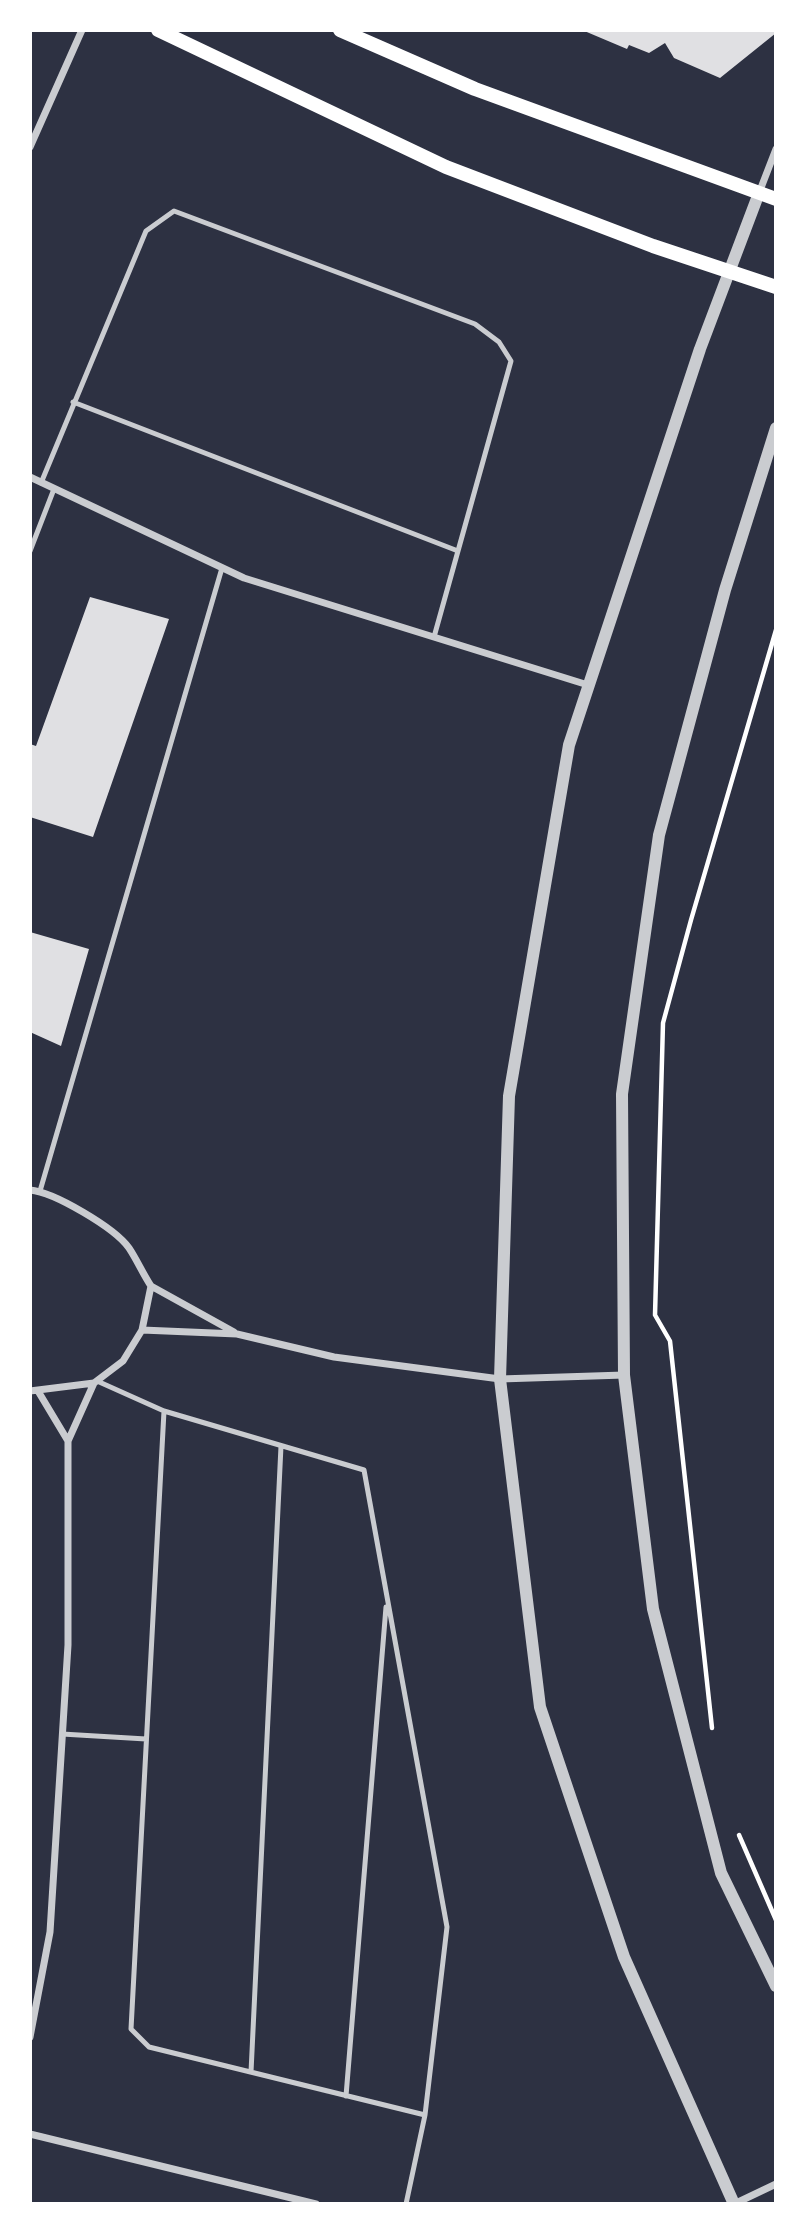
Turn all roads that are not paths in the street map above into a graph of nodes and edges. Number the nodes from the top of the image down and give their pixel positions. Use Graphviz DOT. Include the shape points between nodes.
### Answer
graph roads {
  1 [pos="82,30"];
  2 [pos="158,30"];
  3 [pos="340,30"];
  4 [pos="30,147"];
  5 [pos="776,149"];
  6 [pos="759,194"];
  7 [pos="776,199"];
  8 [pos="729,273"];
  9 [pos="776,287"];
  10 [pos="73,402"];
  11 [pos="776,428"];
  12 [pos="30,477"];
  13 [pos="41,483"];
  14 [pos="54,489"];
  15 [pos="30,551"];
  16 [pos="458,551"];
  17 [pos="222,568"];
  18 [pos="434,637"];
  19 [pos="588,685"];
  20 [pos="30,1190"];
  21 [pos="40,1191"];
  22 [pos="151,1286"];
  23 [pos="142,1330"];
  24 [pos="237,1334"];
  25 [pos="624,1375"];
  26 [pos="500,1379"];
  27 [pos="95,1382"];
  28 [pos="34,1391"];
  29 [pos="164,1411"];
  30 [pos="68,1441"];
  31 [pos="281,1446"];
  32 [pos="387,1597"];
  33 [pos="62,1734"];
  34 [pos="146,1739"];
  35 [pos="776,1986"];
  36 [pos="30,2037"];
  37 [pos="251,2072"];
  38 [pos="346,2096"];
  39 [pos="425,2115"];
  40 [pos="30,2134"];
  41 [pos="776,2184"];
  42 [pos="316,2204"];
  43 [pos="406,2204"];
  44 [pos="734,2204"];
  1 -- 4 [label="street"];
  2 -- 8 [label="main road" via="446,167"];
  3 -- 6 [label="main road" via="475,89"];
  5 -- 6 [label="street"];
  6 -- 7 [label="main road"];
  6 -- 8 [label="street"];
  8 -- 9 [label="main road"];
  8 -- 19 [label="street" via="699,349"];
  10 -- 13 [label="lane"];
  10 -- 16 [label="lane"];
  10 -- 16 [label="lane" via="146,231 174,211 475,324 499,342 511,361"];
  11 -- 25 [label="street" via="725,590 659,835 622,1094"];
  12 -- 13 [label="street"];
  13 -- 14 [label="street"];
  14 -- 15 [label="lane"];
  14 -- 17 [label="street"];
  16 -- 18 [label="lane"];
  17 -- 18 [label="street"];
  17 -- 21 [label="lane"];
  18 -- 19 [label="street"];
  19 -- 26 [label="street" via="569,745 509,1096"];
  20 -- 21 [label="street"];
  21 -- 22 [label="street" via="89,1215 127,1245"];
  22 -- 23 [label="street"];
  22 -- 24 [label="street"];
  23 -- 24 [label="street"];
  23 -- 27 [label="street" via="122,1361"];
  24 -- 26 [label="street" via="334,1357"];
  25 -- 26 [label="street"];
  25 -- 35 [label="street" via="653,1609 721,1873"];
  26 -- 44 [label="street" via="540,1707 624,1957"];
  27 -- 28 [label="street"];
  27 -- 29 [label="lane"];
  27 -- 30 [label="street"];
  28 -- 30 [label="street"];
  29 -- 31 [label="lane"];
  29 -- 34 [label="lane"];
  30 -- 33 [label="street" via="68,1645"];
  31 -- 32 [label="lane" via="364,1470"];
  31 -- 37 [label="lane"];
  32 -- 38 [label="lane"];
  32 -- 39 [label="lane" via="447,1927"];
  33 -- 34 [label="lane"];
  33 -- 36 [label="street" via="50,1931"];
  34 -- 37 [label="lane" via="131,2029 149,2047"];
  37 -- 38 [label="lane"];
  38 -- 39 [label="lane"];
  39 -- 43 [label="lane"];
  40 -- 42 [label="street"];
  41 -- 44 [label="street"];
}
